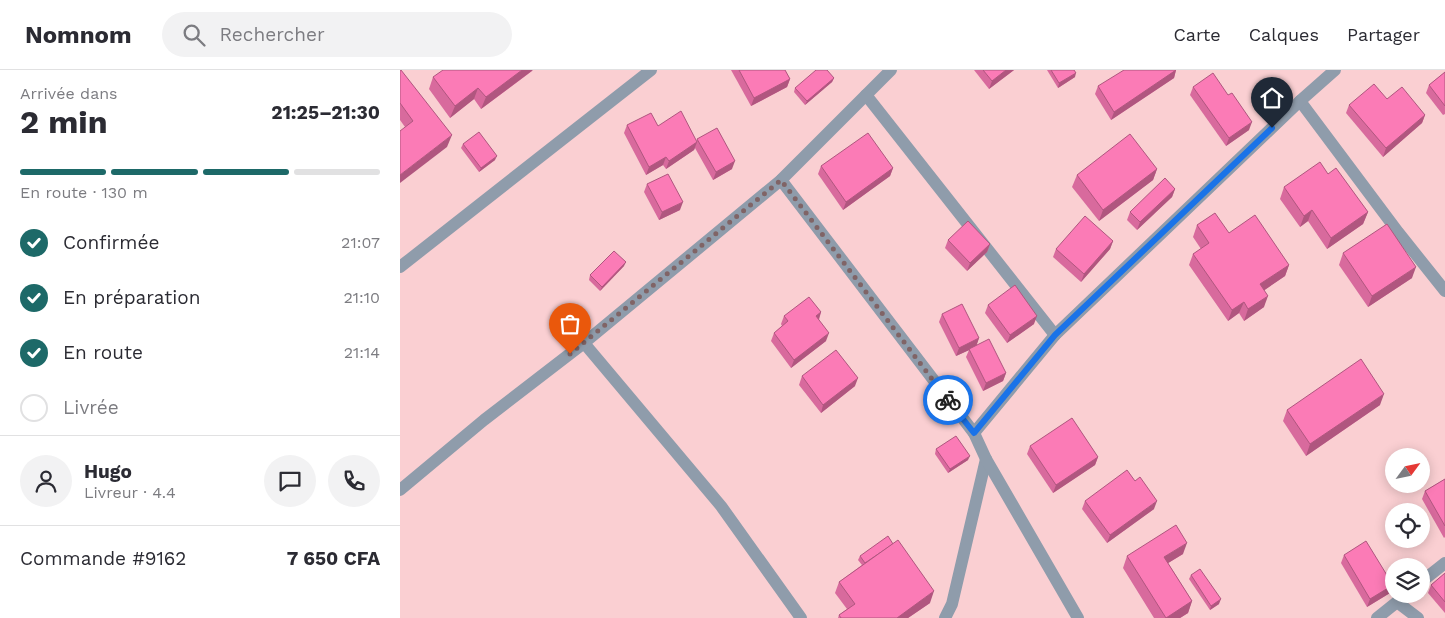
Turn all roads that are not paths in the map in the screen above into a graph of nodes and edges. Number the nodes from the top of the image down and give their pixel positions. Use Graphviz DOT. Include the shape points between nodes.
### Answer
graph roads {
  1 [pos="651,70"];
  2 [pos="891,70"];
  3 [pos="1335,70"];
  4 [pos="866,96"];
  5 [pos="1300,101"];
  6 [pos="781,180"];
  7 [pos="400,267"];
  8 [pos="1445,291"];
  9 [pos="1055,335"];
  10 [pos="584,343"];
  11 [pos="974,433"];
  12 [pos="986,459"];
  13 [pos="400,490"];
  14 [pos="1445,563"];
  15 [pos="1430,575"];
  16 [pos="1396,603"];
  17 [pos="1398,603"];
  18 [pos="801,618"];
  19 [pos="945,618"];
  20 [pos="1078,618"];
  21 [pos="1377,618"];
  22 [pos="1418,618"];
  1 -- 7 [label="street"];
  2 -- 4 [label="street"];
  3 -- 5 [label="street"];
  4 -- 6 [label="street"];
  4 -- 9 [label="street"];
  5 -- 8 [label="street"];
  5 -- 9 [label="street"];
  6 -- 10 [label="street"];
  6 -- 11 [label="street"];
  9 -- 11 [label="street"];
  10 -- 13 [label="street"];
  10 -- 18 [label="street" via="721,506"];
  11 -- 12 [label="street"];
  12 -- 19 [label="street" via="952,604"];
  12 -- 20 [label="street"];
  14 -- 15 [label="street"];
  16 -- 21 [label="street"];
  17 -- 22 [label="street"];
}
